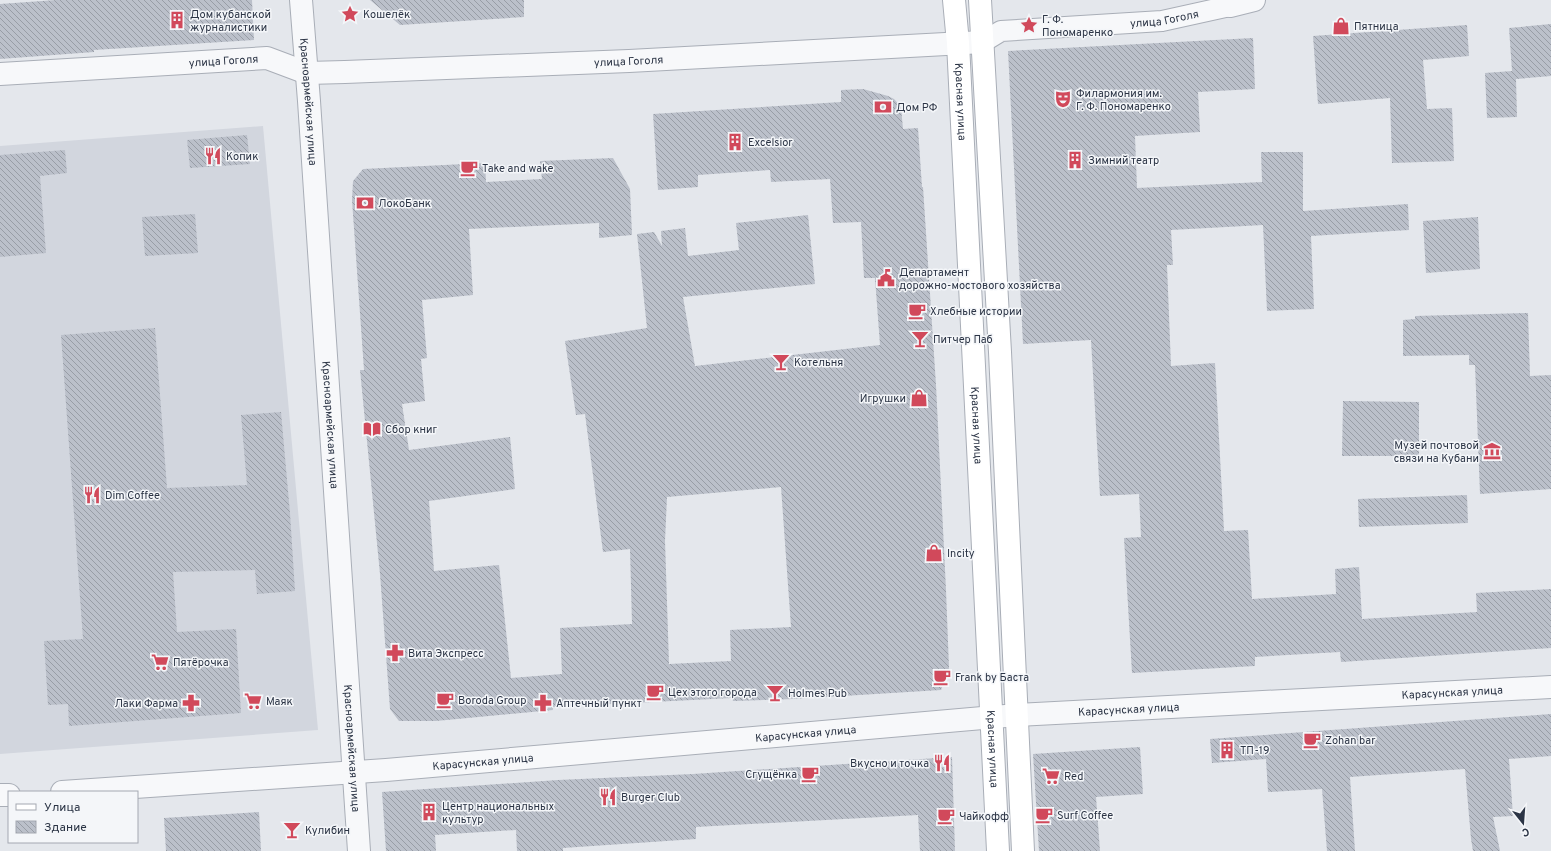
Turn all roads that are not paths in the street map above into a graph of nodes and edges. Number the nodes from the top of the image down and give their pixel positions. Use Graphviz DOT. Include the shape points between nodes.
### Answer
graph roads {
  1 [pos="300,0"];
  2 [pos="954,0"];
  3 [pos="980,0"];
  4 [pos="1254,0"];
  5 [pos="1230,6"];
  6 [pos="983,42"];
  7 [pos="958,43"];
  8 [pos="307,73"];
  9 [pos="0,74"];
  10 [pos="1551,687"];
  11 [pos="1017,715"];
  12 [pos="992,717"];
  13 [pos="354,773"];
  14 [pos="77,791"];
  15 [pos="359,851"];
  16 [pos="998,851"];
  17 [pos="1024,851"];
  1 -- 8 [label="street, Красноармейская улица"];
  2 -- 7 [label="main road, Красная улица"];
  3 -- 6 [label="main road"];
  4 -- 5 [label="street, улица Гоголя"];
  5 -- 6 [label="street, улица Гоголя" via="1162,21 1001,31"];
  6 -- 7 [label="street, улица Гоголя"];
  6 -- 11 [label="main road"];
  7 -- 8 [label="street, улица Гоголя" via="629,61"];
  7 -- 12 [label="main road, Красная улица"];
  8 -- 9 [label="street, улица Гоголя" via="267,58"];
  8 -- 13 [label="street, Красноармейская улица"];
  10 -- 11 [label="street, Карасунская улица"];
  11 -- 12 [label="street, Карасунская улица"];
  11 -- 17 [label="main road"];
  12 -- 13 [label="street, Карасунская улица"];
  12 -- 16 [label="main road, Красная улица"];
  13 -- 14 [label="street, Карасунская улица"];
  13 -- 15 [label="street, Красноармейская улица"];
}
